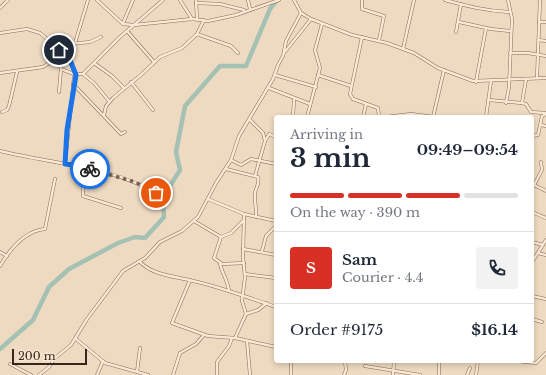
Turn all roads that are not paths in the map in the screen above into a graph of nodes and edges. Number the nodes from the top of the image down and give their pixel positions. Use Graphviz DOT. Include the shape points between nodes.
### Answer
graph roads {
  1 [pos="8,0"];
  2 [pos="88,0"];
  3 [pos="97,0"];
  4 [pos="133,0"];
  5 [pos="163,0"];
  6 [pos="180,0"];
  7 [pos="248,0"];
  8 [pos="279,0"];
  9 [pos="294,0"];
  10 [pos="362,0"];
  11 [pos="414,0"];
  12 [pos="445,0"];
  13 [pos="508,0"];
  14 [pos="540,0"];
  15 [pos="196,2"];
  16 [pos="271,2"];
  17 [pos="461,4"];
  18 [pos="0,8"];
  19 [pos="250,9"];
  20 [pos="246,10"];
  21 [pos="300,12"];
  22 [pos="509,12"];
  23 [pos="192,19"];
  24 [pos="197,19"];
  25 [pos="311,19"];
  26 [pos="204,20"];
  27 [pos="459,22"];
  28 [pos="539,22"];
  29 [pos="546,22"];
  30 [pos="123,24"];
  31 [pos="322,24"];
  32 [pos="134,25"];
  33 [pos="486,28"];
  34 [pos="128,31"];
  35 [pos="510,31"];
  36 [pos="456,32"];
  37 [pos="0,33"];
  38 [pos="197,34"];
  39 [pos="101,37"];
  40 [pos="362,37"];
  41 [pos="379,40"];
  42 [pos="539,40"];
  43 [pos="546,41"];
  44 [pos="75,43"];
  45 [pos="403,49"];
  46 [pos="238,53"];
  47 [pos="284,53"];
  48 [pos="510,53"];
  49 [pos="65,55"];
  50 [pos="538,55"];
  51 [pos="546,56"];
  52 [pos="57,58"];
  53 [pos="154,62"];
  54 [pos="94,64"];
  55 [pos="61,69"];
  56 [pos="444,70"];
  57 [pos="17,72"];
  58 [pos="0,73"];
  59 [pos="75,74"];
  60 [pos="84,74"];
  61 [pos="275,75"];
  62 [pos="318,75"];
  63 [pos="537,78"];
  64 [pos="546,78"];
  65 [pos="509,79"];
  66 [pos="526,79"];
  67 [pos="492,81"];
  68 [pos="130,82"];
  69 [pos="476,82"];
  70 [pos="73,84"];
  71 [pos="351,86"];
  72 [pos="316,87"];
  73 [pos="124,88"];
  74 [pos="268,88"];
  75 [pos="59,92"];
  76 [pos="294,99"];
  77 [pos="489,100"];
  78 [pos="109,101"];
  79 [pos="506,103"];
  80 [pos="522,103"];
  81 [pos="310,104"];
  82 [pos="366,104"];
  83 [pos="153,110"];
  84 [pos="2,112"];
  85 [pos="546,114"];
  86 [pos="104,115"];
  87 [pos="293,115"];
  88 [pos="307,115"];
  89 [pos="363,115"];
  90 [pos="379,115"];
  91 [pos="410,115"];
  92 [pos="423,115"];
  93 [pos="433,115"];
  94 [pos="486,115"];
  95 [pos="250,120"];
  96 [pos="541,125"];
  97 [pos="546,126"];
  98 [pos="125,132"];
  99 [pos="274,136"];
  100 [pos="534,136"];
  101 [pos="265,141"];
  102 [pos="0,151"];
  103 [pos="260,159"];
  104 [pos="231,160"];
  105 [pos="541,162"];
  106 [pos="274,163"];
  107 [pos="65,164"];
  108 [pos="83,166"];
  109 [pos="226,168"];
  110 [pos="255,176"];
  111 [pos="55,179"];
  112 [pos="534,183"];
  113 [pos="534,185"];
  114 [pos="546,191"];
  115 [pos="160,196"];
  116 [pos="208,199"];
  117 [pos="122,208"];
  118 [pos="534,213"];
  119 [pos="244,214"];
  120 [pos="256,217"];
  121 [pos="546,218"];
  122 [pos="243,221"];
  123 [pos="274,221"];
  124 [pos="194,222"];
  125 [pos="274,228"];
  126 [pos="221,237"];
  127 [pos="546,240"];
  128 [pos="534,243"];
  129 [pos="543,245"];
  130 [pos="243,250"];
  131 [pos="262,251"];
  132 [pos="0,252"];
  133 [pos="538,253"];
  134 [pos="274,254"];
  135 [pos="546,255"];
  136 [pos="7,256"];
  137 [pos="534,259"];
  138 [pos="139,262"];
  139 [pos="220,263"];
  140 [pos="244,263"];
  141 [pos="0,266"];
  142 [pos="245,274"];
  143 [pos="274,278"];
  144 [pos="190,280"];
  145 [pos="229,292"];
  146 [pos="242,295"];
  147 [pos="534,296"];
  148 [pos="546,299"];
  149 [pos="267,303"];
  150 [pos="274,306"];
  151 [pos="246,314"];
  152 [pos="534,320"];
  153 [pos="542,322"];
  154 [pos="204,335"];
  155 [pos="234,338"];
  156 [pos="76,339"];
  157 [pos="247,341"];
  158 [pos="274,347"];
  159 [pos="140,348"];
  160 [pos="546,353"];
  161 [pos="103,362"];
  162 [pos="534,362"];
  163 [pos="292,363"];
  164 [pos="345,363"];
  165 [pos="394,363"];
  166 [pos="439,363"];
  167 [pos="478,363"];
  168 [pos="10,364"];
  169 [pos="365,366"];
  170 [pos="470,368"];
  171 [pos="394,371"];
  172 [pos="137,372"];
  173 [pos="133,373"];
  174 [pos="31,375"];
  175 [pos="39,375"];
  176 [pos="97,375"];
  177 [pos="148,375"];
  178 [pos="173,375"];
  179 [pos="217,375"];
  180 [pos="250,375"];
  181 [pos="291,375"];
  182 [pos="344,375"];
  183 [pos="393,375"];
  184 [pos="417,375"];
  185 [pos="439,375"];
  186 [pos="467,375"];
  187 [pos="476,375"];
  1 -- 18 [label="street"];
  2 -- 44 [label="street"];
  3 -- 30 [label="street"];
  4 -- 30 [label="street"];
  5 -- 32 [label="street"];
  6 -- 23 [label="street"];
  7 -- 19 [label="street"];
  8 -- 16 [label="street"];
  9 -- 21 [label="street"];
  10 -- 41 [label="street" via="362,8 384,16"];
  11 -- 45 [label="street"];
  12 -- 17 [label="street"];
  13 -- 22 [label="street"];
  14 -- 28 [label="street"];
  15 -- 20 [label="street"];
  15 -- 24 [label="street"];
  16 -- 19 [label="street"];
  17 -- 22 [label="street" via="485,11"];
  17 -- 27 [label="street"];
  19 -- 20 [label="street"];
  20 -- 26 [label="street" via="236,15"];
  21 -- 25 [label="street"];
  21 -- 47 [label="street" via="286,41"];
  22 -- 35 [label="street" via="512,19"];
  23 -- 24 [label="street"];
  23 -- 32 [label="street"];
  24 -- 26 [label="street"];
  25 -- 31 [label="street"];
  25 -- 47 [label="street"];
  26 -- 38 [label="street"];
  27 -- 33 [label="street"];
  27 -- 36 [label="street"];
  28 -- 29 [label="street"];
  28 -- 42 [label="street"];
  30 -- 32 [label="street"];
  30 -- 34 [label="street"];
  31 -- 40 [label="street"];
  31 -- 62 [label="street" via="315,50 321,64"];
  32 -- 34 [label="street"];
  33 -- 35 [label="street"];
  33 -- 69 [label="street"];
  34 -- 53 [label="street"];
  34 -- 54 [label="street"];
  35 -- 48 [label="street"];
  37 -- 49 [label="street" via="27,29 35,31"];
  38 -- 46 [label="street" via="231,46"];
  38 -- 53 [label="street" via="182,48 162,55"];
  39 -- 44 [label="street" via="90,42"];
  40 -- 41 [label="street"];
  40 -- 71 [label="street"];
  41 -- 45 [label="street"];
  42 -- 43 [label="street"];
  42 -- 50 [label="street"];
  44 -- 49 [label="street" via="68,46"];
  45 -- 56 [label="street"];
  47 -- 61 [label="street"];
  48 -- 50 [label="street"];
  48 -- 65 [label="street"];
  49 -- 52 [label="street"];
  49 -- 59 [label="street" via="70,60"];
  50 -- 51 [label="street"];
  50 -- 63 [label="street"];
  52 -- 55 [label="street"];
  52 -- 57 [label="street" via="43,67"];
  53 -- 68 [label="street"];
  54 -- 60 [label="street"];
  54 -- 73 [label="street"];
  55 -- 59 [label="street"];
  55 -- 75 [label="street"];
  56 -- 69 [label="street"];
  56 -- 93 [label="street"];
  57 -- 58 [label="street"];
  57 -- 84 [label="street" via="8,110"];
  59 -- 60 [label="street"];
  59 -- 70 [label="street"];
  60 -- 78 [label="street"];
  61 -- 72 [label="street"];
  61 -- 74 [label="street"];
  62 -- 71 [label="street"];
  62 -- 72 [label="street"];
  63 -- 64 [label="street"];
  63 -- 66 [label="street"];
  65 -- 66 [label="street"];
  65 -- 67 [label="street"];
  65 -- 79 [label="street"];
  66 -- 80 [label="street"];
  67 -- 69 [label="street"];
  67 -- 77 [label="street"];
  68 -- 73 [label="street"];
  68 -- 83 [label="street"];
  70 -- 86 [label="street"];
  70 -- 107 [label="street"];
  71 -- 82 [label="street" via="351,97"];
  72 -- 81 [label="street"];
  73 -- 78 [label="street"];
  74 -- 76 [label="street"];
  74 -- 95 [label="street"];
  76 -- 81 [label="street"];
  76 -- 87 [label="street"];
  77 -- 79 [label="street"];
  77 -- 94 [label="street"];
  78 -- 86 [label="street"];
  79 -- 80 [label="street"];
  80 -- 85 [label="street" via="526,104 531,112"];
  81 -- 88 [label="street"];
  82 -- 89 [label="street"];
  82 -- 90 [label="street" via="378,108"];
  85 -- 96 [label="street" via="542,116"];
  86 -- 98 [label="street" via="121,134"];
  91 -- 92 [label="street"];
  95 -- 101 [label="street" via="263,133"];
  95 -- 104 [label="street" via="239,136"];
  96 -- 97 [label="street"];
  96 -- 100 [label="street" via="538,135"];
  99 -- 101 [label="street" via="269,134"];
  101 -- 103 [label="street"];
  102 -- 107 [label="street"];
  103 -- 104 [label="street" via="248,159 241,165"];
  103 -- 106 [label="street"];
  103 -- 110 [label="street"];
  104 -- 109 [label="street"];
  105 -- 112 [label="street" via="542,170"];
  107 -- 108 [label="street"];
  108 -- 115 [label="street" via="135,182"];
  108 -- 117 [label="street" via="83,196"];
  109 -- 110 [label="street"];
  109 -- 116 [label="street"];
  110 -- 120 [label="street" via="259,182 255,193"];
  111 -- 136 [label="street" via="45,228 29,233"];
  113 -- 114 [label="street"];
  116 -- 119 [label="street"];
  116 -- 124 [label="street"];
  118 -- 121 [label="street"];
  119 -- 120 [label="street"];
  119 -- 122 [label="street"];
  120 -- 123 [label="street"];
  122 -- 126 [label="street" via="231,233"];
  122 -- 130 [label="street"];
  124 -- 126 [label="street"];
  124 -- 138 [label="street" via="160,242"];
  125 -- 131 [label="street" via="266,236"];
  126 -- 139 [label="street" via="214,258"];
  127 -- 129 [label="street"];
  128 -- 129 [label="street"];
  129 -- 133 [label="street"];
  130 -- 131 [label="street"];
  130 -- 140 [label="street"];
  131 -- 134 [label="street"];
  132 -- 136 [label="street"];
  133 -- 135 [label="street"];
  133 -- 137 [label="street"];
  136 -- 141 [label="street"];
  138 -- 144 [label="street" via="155,272"];
  138 -- 156 [label="street" via="123,271 87,319"];
  139 -- 140 [label="street"];
  139 -- 145 [label="street" via="228,282"];
  140 -- 142 [label="street"];
  142 -- 143 [label="street"];
  142 -- 146 [label="street"];
  144 -- 145 [label="street"];
  144 -- 154 [label="street" via="172,324"];
  145 -- 146 [label="street"];
  146 -- 149 [label="street"];
  146 -- 151 [label="street"];
  147 -- 148 [label="street"];
  149 -- 150 [label="street"];
  149 -- 151 [label="street" via="258,310"];
  151 -- 155 [label="street"];
  152 -- 153 [label="street"];
  154 -- 155 [label="street"];
  154 -- 178 [label="street" via="196,344 179,355"];
  155 -- 157 [label="street"];
  155 -- 179 [label="street" via="218,362"];
  156 -- 161 [label="street"];
  156 -- 175 [label="street"];
  157 -- 158 [label="street"];
  157 -- 180 [label="street"];
  159 -- 172 [label="street"];
  160 -- 162 [label="street"];
  161 -- 173 [label="street"];
  161 -- 176 [label="street"];
  163 -- 181 [label="street"];
  164 -- 182 [label="street"];
  165 -- 171 [label="street"];
  166 -- 185 [label="street"];
  167 -- 187 [label="street"];
  168 -- 174 [label="street"];
  169 -- 171 [label="street"];
  170 -- 186 [label="street"];
  171 -- 183 [label="street"];
  171 -- 184 [label="street"];
  172 -- 173 [label="street"];
  172 -- 177 [label="street"];
}
